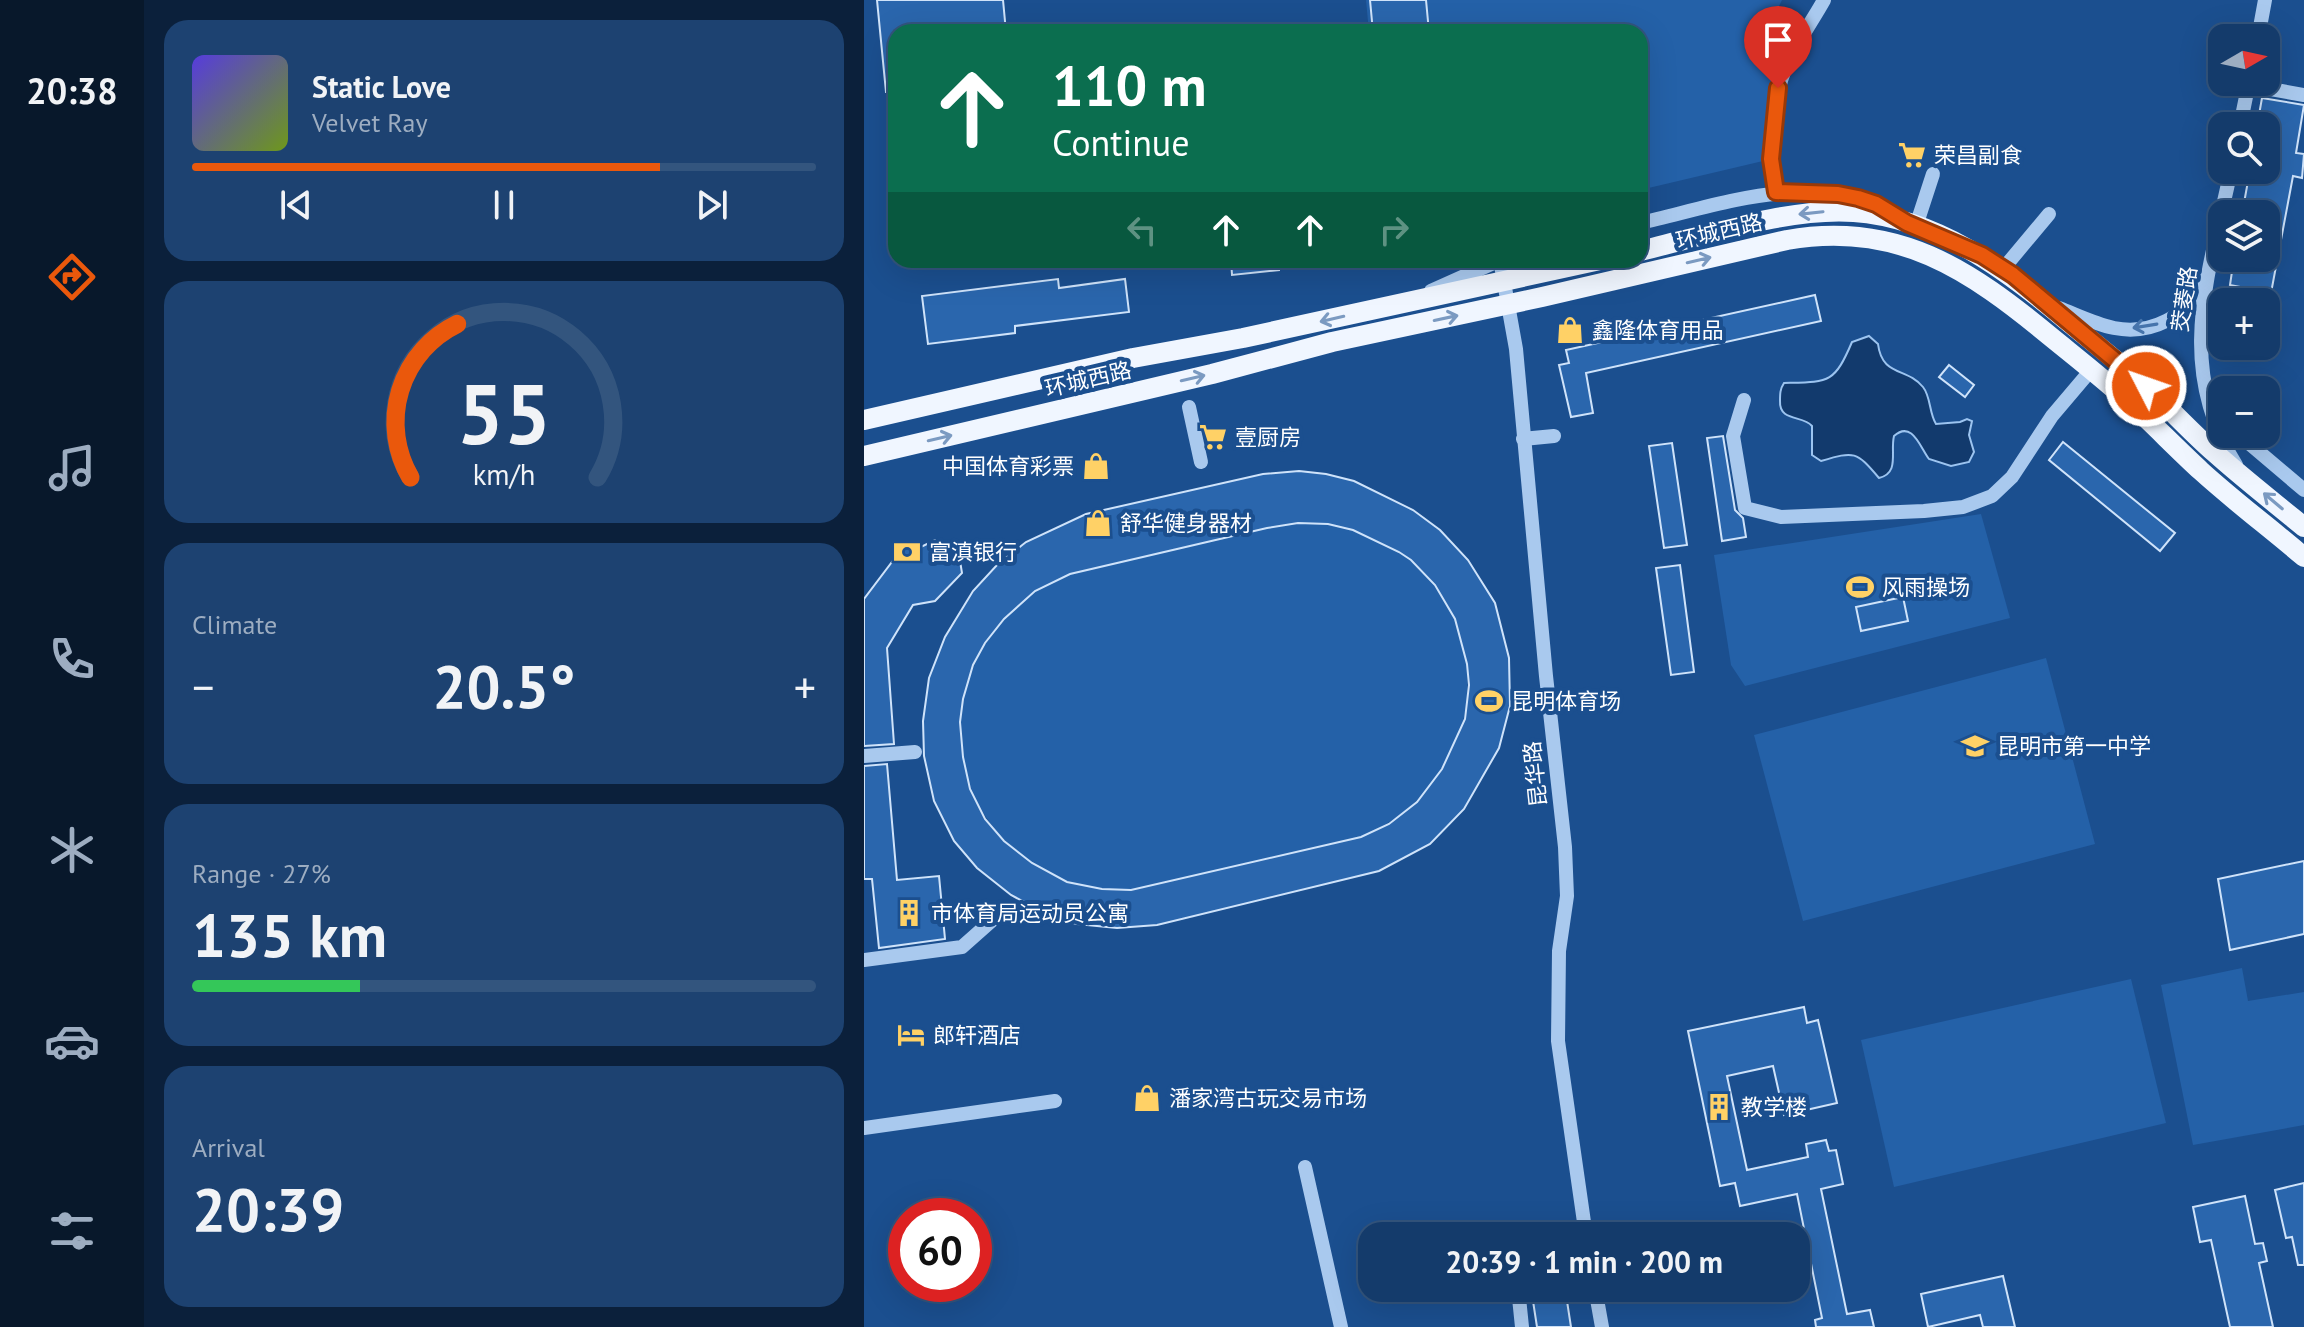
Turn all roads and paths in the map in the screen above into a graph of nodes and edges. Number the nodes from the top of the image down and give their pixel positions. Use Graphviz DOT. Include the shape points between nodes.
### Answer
graph roads {
  1 [pos="1824,0"];
  2 [pos="2257,0"];
  3 [pos="2265,0"];
  4 [pos="2252,24"];
  5 [pos="2261,24"];
  6 [pos="2280,90"];
  7 [pos="2304,95"];
  8 [pos="1933,174"];
  9 [pos="2219,184"];
  10 [pos="2228,184"];
  11 [pos="1776,192"];
  12 [pos="2049,214"];
  13 [pos="1648,221"];
  14 [pos="1911,224"];
  15 [pos="1648,249"];
  16 [pos="1482,268"];
  17 [pos="1501,268"];
  18 [pos="1563,268"];
  19 [pos="2003,269"];
  20 [pos="1503,281"];
  21 [pos="1409,301"];
  22 [pos="2047,303"];
  23 [pos="1507,304"];
  24 [pos="2091,370"];
  25 [pos="2208,386"];
  26 [pos="1744,400"];
  27 [pos="1189,407"];
  28 [pos="864,420"];
  29 [pos="1554,436"];
  30 [pos="1523,439"];
  31 [pos="2227,448"];
  32 [pos="2254,448"];
  33 [pos="864,456"];
  34 [pos="1201,462"];
  35 [pos="2242,476"];
  36 [pos="2304,490"];
  37 [pos="2304,527"];
  38 [pos="2304,557"];
  39 [pos="915,752"];
  40 [pos="864,756"];
  41 [pos="1006,908"];
  42 [pos="864,960"];
  43 [pos="1055,1101"];
  44 [pos="864,1128"];
  45 [pos="1305,1167"];
  46 [pos="1584,1222"];
  47 [pos="1519,1302"];
  48 [pos="1598,1302"];
  49 [pos="1341,1327"];
  50 [pos="1522,1327"];
  51 [pos="1602,1327"];
  1 -- 11 [label="street" via="1778,88 1771,159"];
  2 -- 4 [label="street"];
  3 -- 5 [label="street"];
  6 -- 7 [label="street"];
  8 -- 14 [label="street"];
  9 -- 22 [label="street, 茭菱路, one-way" via="2198,287 2191,304 2179,314 2157,325 2122,329"];
  10 -- 25 [label="street, 茭菱路" via="2200,323"];
  11 -- 13 [label="street"];
  11 -- 14 [label="street" via="1858,198"];
  12 -- 19 [label="street"];
  14 -- 15 [label="main road, 环城西路, one-way" via="1870,213 1820,212"];
  14 -- 19 [label="main road, 环城西路"];
  16 -- 21 [label="street"];
  17 -- 20 [label="street, 昆华路"];
  18 -- 20 [label="main road, 环城西路"];
  19 -- 22 [label="main road, 环城西路"];
  20 -- 21 [label="main road, 环城西路"];
  20 -- 23 [label="street, 昆华路"];
  21 -- 28 [label="main road, 环城西路, one-way"];
  22 -- 35 [label="main road, 环城西路"];
  23 -- 24 [label="main road, 环城西路, one-way" via="1787,240 1866,236 1971,275"];
  23 -- 30 [label="street, 昆华路"];
  33 -- 23 [label="main road, 环城西路, one-way"];
  24 -- 26 [label="street" via="1992,496 1963,507 1924,511 1781,517 1745,508 1733,436"];
  24 -- 38 [label="main road, 环城西路" via="2201,472"];
  27 -- 34 [label="street"];
  29 -- 30 [label="street"];
  30 -- 46 [label="street, 昆华路" via="1565,847 1558,1041"];
  31 -- 35 [label="street, 茭菱路"];
  32 -- 36 [label="street"];
  37 -- 35 [label="main road, 环城西路, one-way"];
  39 -- 40 [label="street"];
  41 -- 42 [label="street" via="962,947"];
  43 -- 44 [label="street"];
  45 -- 49 [label="street"];
  47 -- 50 [label="street"];
  48 -- 51 [label="street"];
}
